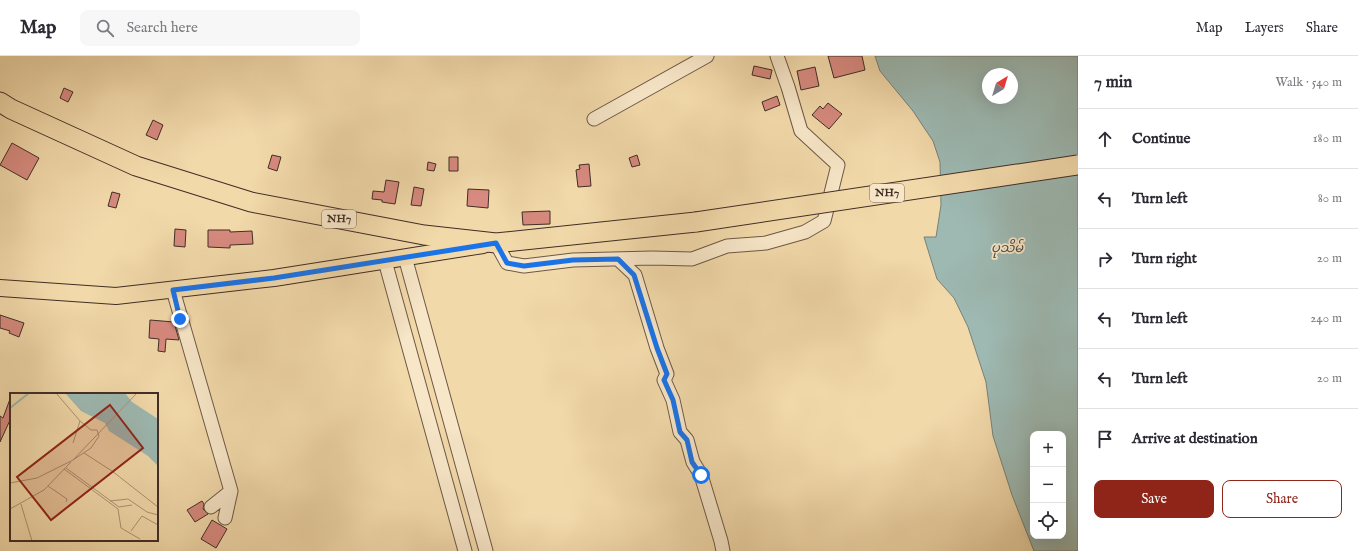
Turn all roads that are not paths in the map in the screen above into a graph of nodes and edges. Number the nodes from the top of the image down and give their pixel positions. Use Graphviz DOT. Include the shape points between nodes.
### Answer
graph roads {
  1 [pos="707,56"];
  2 [pos="777,56"];
  3 [pos="0,102"];
  4 [pos="594,119"];
  5 [pos="1078,165"];
  6 [pos="496,243"];
  7 [pos="405,257"];
  8 [pos="618,259"];
  9 [pos="385,261"];
  10 [pos="0,288"];
  11 [pos="173,290"];
  12 [pos="231,491"];
  13 [pos="211,508"];
  14 [pos="225,518"];
  15 [pos="465,551"];
  16 [pos="486,551"];
  17 [pos="723,551"];
  1 -- 4 [label="street"];
  2 -- 8 [label="street" via="801,131 838,165 824,221 805,232 766,243 727,246 692,259"];
  3 -- 6 [label="highway, NH7" via="136,166 251,202 424,235"];
  5 -- 6 [label="highway, NH7, bridge" via="696,222"];
  6 -- 7 [label="main road"];
  6 -- 8 [label="street" via="507,263 524,266 573,260"];
  7 -- 9 [label="main road"];
  7 -- 16 [label="street"];
  8 -- 17 [label="street" via="634,275 667,374 664,380 673,400 680,432 687,440 692,462 701,475"];
  9 -- 11 [label="main road"];
  9 -- 15 [label="street"];
  10 -- 11 [label="main road" via="116,296"];
  11 -- 12 [label="street"];
  12 -- 13 [label="street"];
  12 -- 14 [label="street"];
}
